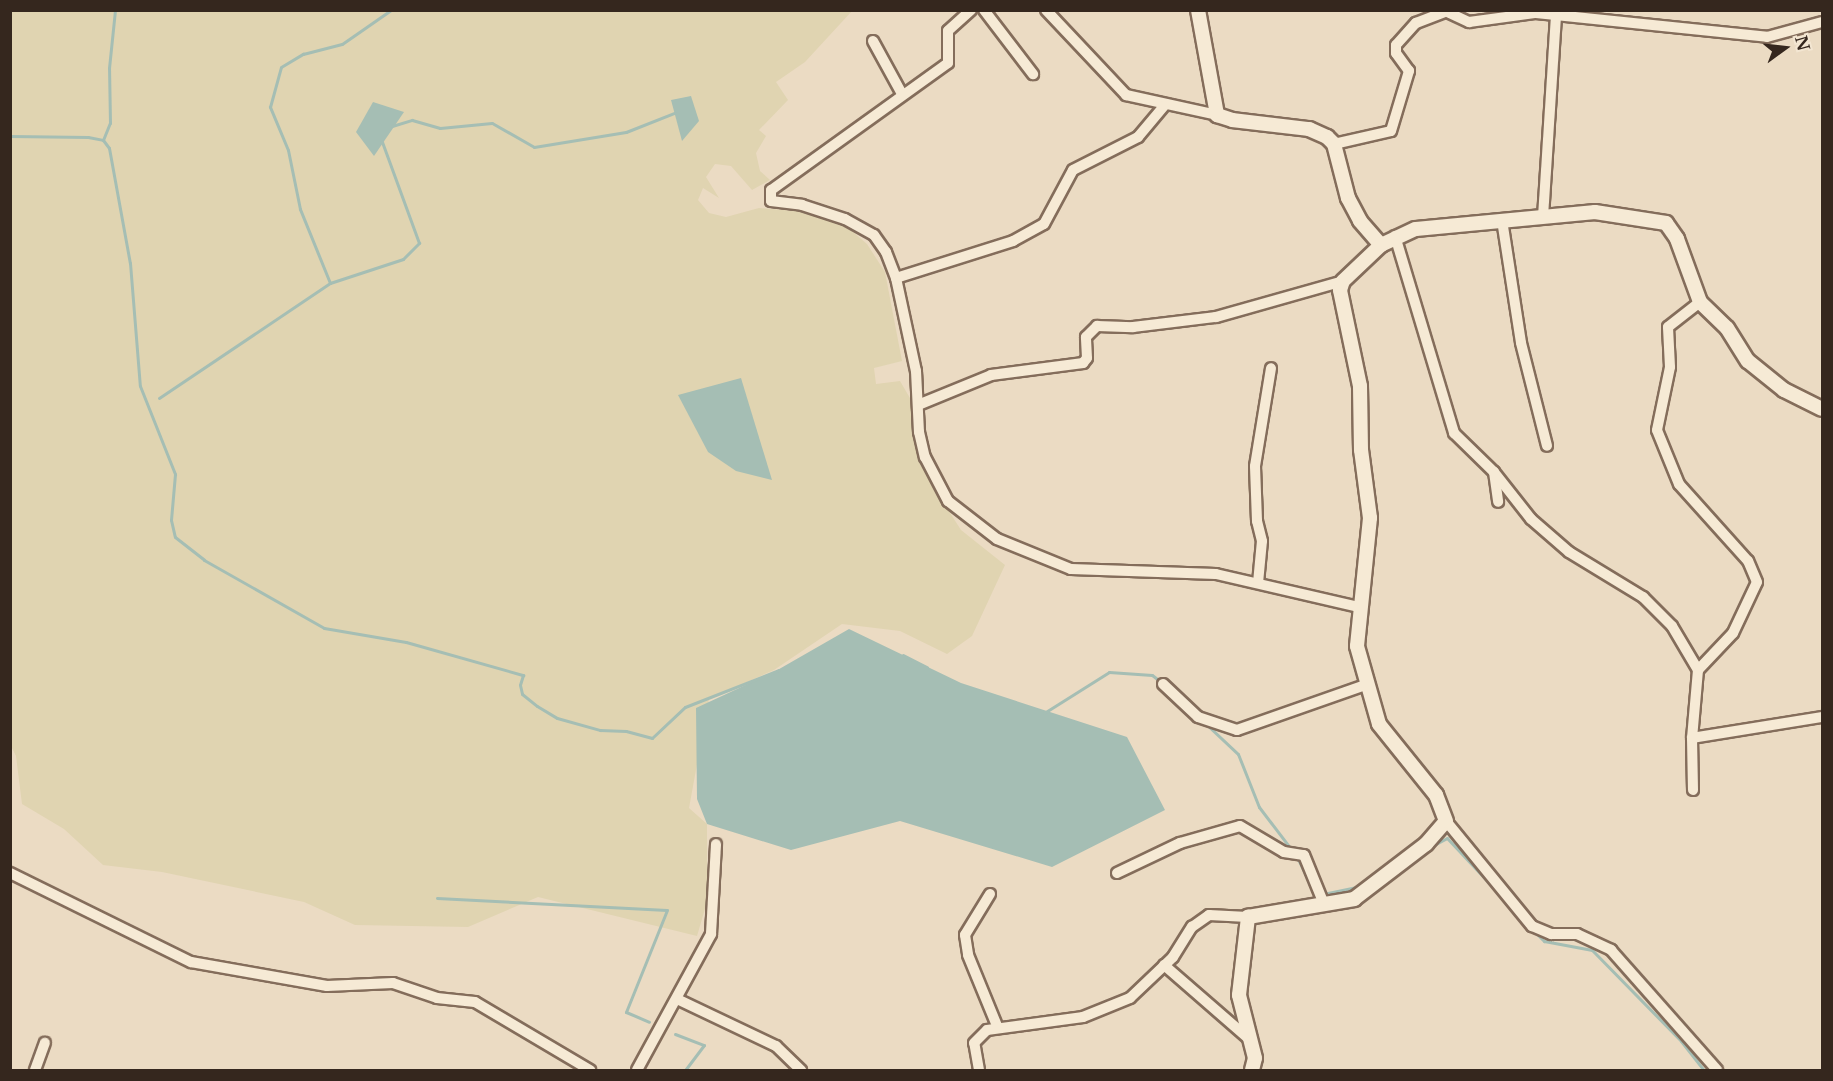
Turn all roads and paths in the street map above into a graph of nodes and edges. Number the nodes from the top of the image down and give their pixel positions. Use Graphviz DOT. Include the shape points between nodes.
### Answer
graph roads {
  1 [pos="970,10"];
  2 [pos="984,10"];
  3 [pos="1046,10"];
  4 [pos="1198,10"];
  5 [pos="1443,11"];
  6 [pos="1556,14"];
  7 [pos="1822,22"];
  8 [pos="873,40"];
  9 [pos="1034,74"];
  10 [pos="902,94"];
  11 [pos="1164,106"];
  12 [pos="1217,115"];
  13 [pos="1334,144"];
  14 [pos="1543,217"];
  15 [pos="1502,220"];
  16 [pos="1395,236"];
  17 [pos="1381,245"];
  18 [pos="896,278"];
  19 [pos="1343,281"];
  20 [pos="1700,302"];
  21 [pos="1271,368"];
  22 [pos="918,405"];
  23 [pos="1822,409"];
  24 [pos="1547,446"];
  25 [pos="1494,472"];
  26 [pos="1498,502"];
  27 [pos="1258,583"];
  28 [pos="1359,606"];
  29 [pos="1698,670"];
  30 [pos="1163,684"];
  31 [pos="1368,684"];
  32 [pos="1822,717"];
  33 [pos="1692,738"];
  34 [pos="1693,790"];
  35 [pos="1446,821"];
  36 [pos="716,844"];
  37 [pos="10,873"];
  38 [pos="1117,873"];
  39 [pos="990,894"];
  40 [pos="1324,904"];
  41 [pos="1248,917"];
  42 [pos="1164,965"];
  43 [pos="676,999"];
  44 [pos="998,1028"];
  45 [pos="1250,1040"];
  46 [pos="45,1043"];
  47 [pos="35,1071"];
  48 [pos="590,1071"];
  49 [pos="637,1071"];
  50 [pos="801,1071"];
  51 [pos="979,1071"];
  52 [pos="1252,1071"];
  53 [pos="1717,1071"];
  1 -- 10 [label="street" via="948,31 948,63"];
  2 -- 9 [label="street"];
  3 -- 11 [label="street" via="1126,95"];
  4 -- 12 [label="street"];
  5 -- 6 [label="street" via="1469,22 1483,23 1536,13"];
  5 -- 13 [label="street" via="1416,23 1395,45 1396,53 1409,70 1391,131"];
  6 -- 7 [label="street" via="1767,37"];
  6 -- 14 [label="street"];
  8 -- 10 [label="street"];
  10 -- 18 [label="street" via="813,163 771,190 771,201 802,205 845,219 874,235"];
  11 -- 12 [label="street"];
  11 -- 18 [label="street" via="1138,137 1073,171 1044,224 1013,241"];
  12 -- 13 [label="street" via="1245,123 1309,129"];
  13 -- 17 [label="street" via="1348,198 1360,221"];
  14 -- 15 [label="street"];
  14 -- 20 [label="street" via="1609,212 1666,223 1677,239"];
  15 -- 16 [label="street" via="1416,229"];
  15 -- 24 [label="street" via="1521,343"];
  16 -- 17 [label="street"];
  16 -- 25 [label="street" via="1454,433"];
  17 -- 19 [label="street"];
  18 -- 22 [label="street"];
  19 -- 22 [label="street" via="1216,317 1133,327 1097,326 1086,337 1087,358 1083,363 991,375"];
  19 -- 28 [label="street" via="1343,311 1360,386 1361,450 1370,518"];
  20 -- 23 [label="street" via="1727,328 1748,362 1784,390"];
  20 -- 29 [label="street" via="1668,327 1670,367 1658,430 1679,484 1748,561 1757,582 1733,633"];
  21 -- 27 [label="street" via="1255,466 1257,521 1262,541"];
  22 -- 27 [label="street" via="919,432 934,478 948,501 997,539 1071,569 1216,574"];
  25 -- 26 [label="street"];
  25 -- 29 [label="street" via="1531,519 1569,552 1643,597 1672,626"];
  27 -- 28 [label="street"];
  28 -- 31 [label="street" via="1357,646"];
  29 -- 33 [label="street"];
  30 -- 31 [label="street" via="1198,717 1237,730"];
  31 -- 35 [label="street" via="1379,724 1436,795"];
  32 -- 33 [label="street"];
  33 -- 34 [label="street"];
  35 -- 40 [label="street" via="1426,844 1354,899"];
  35 -- 53 [label="street" via="1532,926 1551,934 1586,937 1611,950"];
  36 -- 43 [label="street" via="711,934"];
  37 -- 48 [label="street" via="191,962 327,986 393,983 437,998 475,1002"];
  38 -- 40 [label="street" via="1180,843 1240,826 1259,833 1284,852 1304,855"];
  39 -- 44 [label="street" via="965,935 968,955"];
  40 -- 41 [label="street"];
  41 -- 42 [label="street" via="1209,915 1192,927"];
  41 -- 45 [label="street" via="1239,995"];
  42 -- 44 [label="street" via="1130,998 1083,1017"];
  42 -- 45 [label="street"];
  43 -- 49 [label="street"];
  43 -- 50 [label="street" via="776,1046"];
  44 -- 51 [label="street" via="978,1035 974,1043"];
  45 -- 52 [label="street" via="1255,1058"];
  46 -- 47 [label="street"];
}
